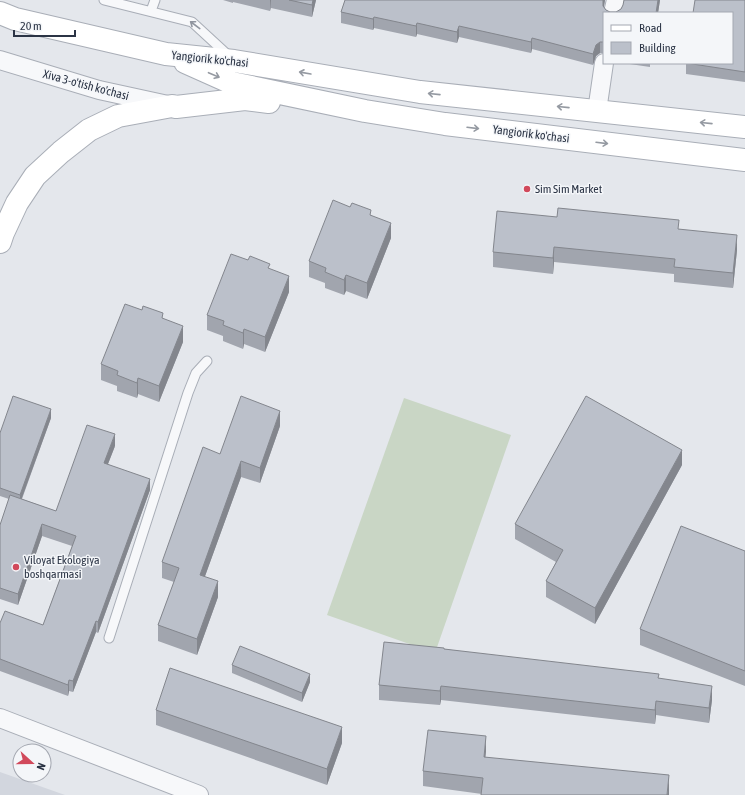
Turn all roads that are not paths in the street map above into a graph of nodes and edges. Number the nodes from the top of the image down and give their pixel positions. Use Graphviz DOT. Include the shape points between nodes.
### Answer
graph roads {
  1 [pos="104,0"];
  2 [pos="155,0"];
  3 [pos="616,0"];
  4 [pos="151,11"];
  5 [pos="614,12"];
  6 [pos="0,13"];
  7 [pos="166,54"];
  8 [pos="0,60"];
  9 [pos="234,61"];
  10 [pos="604,64"];
  11 [pos="172,106"];
  12 [pos="365,111"];
  13 [pos="597,111"];
  14 [pos="745,127"];
  15 [pos="745,160"];
  16 [pos="0,242"];
  17 [pos="207,361"];
  18 [pos="109,638"];
  19 [pos="0,718"];
  20 [pos="199,795"];
  1 -- 4 [label="lane"];
  2 -- 4 [label="lane"];
  3 -- 5 [label="street"];
  9 -- 4 [label="lane, one-way" via="192,22"];
  6 -- 7 [label="main road" via="15,19"];
  7 -- 9 [label="main road, Yangiorik ko'chasi"];
  7 -- 12 [label="main road, Yangiorik ko'chasi, one-way" via="232,83"];
  8 -- 11 [label="street, Xiva 3-o'tish ko'chasi" via="99,90"];
  13 -- 9 [label="main road, Yangiorik ko'chasi, one-way" via="420,92"];
  10 -- 13 [label="street"];
  11 -- 12 [label="main road" via="245,99"];
  11 -- 16 [label="main road" via="118,116 89,130 61,152 35,176 17,203"];
  12 -- 15 [label="main road, Yangiorik ko'chasi, one-way" via="445,124"];
  14 -- 13 [label="main road, Yangiorik ko'chasi, one-way"];
  17 -- 18 [label="lane" via="196,373 188,393"];
  19 -- 20 [label="street"];
}
